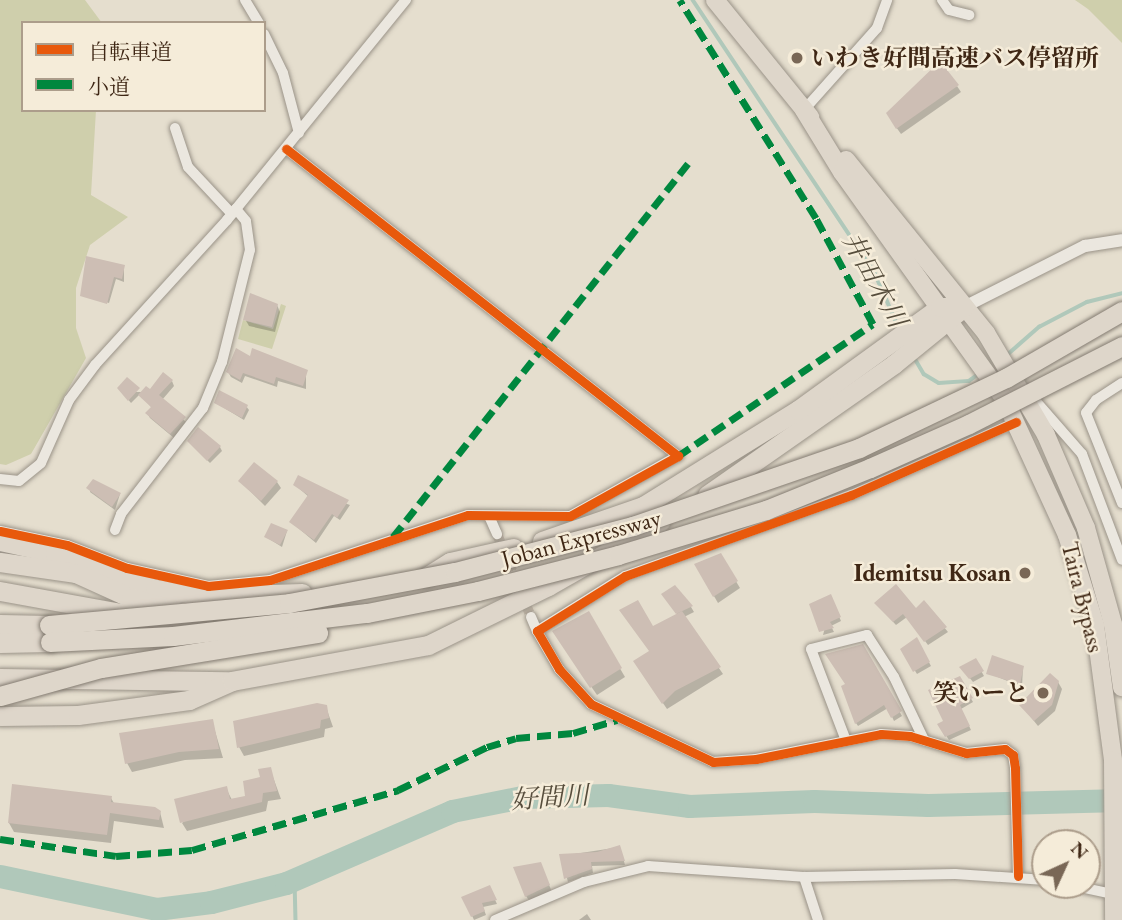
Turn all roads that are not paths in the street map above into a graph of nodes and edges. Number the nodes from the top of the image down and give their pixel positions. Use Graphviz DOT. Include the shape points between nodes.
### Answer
graph roads {
  1 [pos="245,0"];
  2 [pos="406,0"];
  3 [pos="715,0"];
  4 [pos="887,0"];
  5 [pos="942,0"];
  6 [pos="969,15"];
  7 [pos="258,21"];
  8 [pos="266,38"];
  9 [pos="804,110"];
  10 [pos="175,128"];
  11 [pos="299,133"];
  12 [pos="286,149"];
  13 [pos="234,212"];
  14 [pos="1122,240"];
  15 [pos="952,312"];
  16 [pos="1122,312"];
  17 [pos="1122,346"];
  18 [pos="888,356"];
  19 [pos="1013,374"];
  20 [pos="1122,383"];
  21 [pos="1016,422"];
  22 [pos="0,479"];
  23 [pos="1122,503"];
  24 [pos="489,516"];
  25 [pos="115,530"];
  26 [pos="0,531"];
  27 [pos="497,534"];
  28 [pos="0,541"];
  29 [pos="1122,560"];
  30 [pos="0,562"];
  31 [pos="387,584"];
  32 [pos="0,591"];
  33 [pos="478,591"];
  34 [pos="531,617"];
  35 [pos="205,619"];
  36 [pos="0,624"];
  37 [pos="537,631"];
  38 [pos="49,634"];
  39 [pos="0,643"];
  40 [pos="0,678"];
  41 [pos="232,681"];
  42 [pos="1122,687"];
  43 [pos="0,696"];
  44 [pos="0,716"];
  45 [pos="845,738"];
  46 [pos="924,740"];
  47 [pos="1018,876"];
  48 [pos="804,877"];
  49 [pos="1031,878"];
  50 [pos="1117,895"];
  51 [pos="495,920"];
  52 [pos="818,920"];
  53 [pos="1114,920"];
  1 -- 7 [label="street"];
  2 -- 11 [label="street"];
  3 -- 9 [label="highway"];
  4 -- 9 [label="street" via="877,28"];
  5 -- 6 [label="street" via="949,10"];
  8 -- 11 [label="street" via="288,84"];
  9 -- 15 [label="highway" via="894,215"];
  10 -- 13 [label="street" via="188,167"];
  11 -- 12 [label="street"];
  12 -- 13 [label="street"];
  12 -- 24 [label="street" via="678,456 570,516"];
  13 -- 22 [label="street" via="95,365 69,400 41,463 19,481"];
  13 -- 25 [label="street" via="246,221 250,250 222,362 203,408 121,514"];
  14 -- 15 [label="street" via="1085,246"];
  15 -- 18 [label="highway"];
  15 -- 19 [label="highway, Taira Bypass" via="986,333"];
  15 -- 21 [label="highway, Taira Bypass"];
  16 -- 31 [label="highway, Joban Expressway, bridge" via="1006,378 811,467 633,526"];
  17 -- 33 [label="highway, Joban Expressway, bridge" via="969,424 766,510"];
  18 -- 35 [label="highway" via="643,506 547,540 450,562 402,590 304,609"];
  18 -- 41 [label="highway" via="726,484 548,586 428,645"];
  19 -- 29 [label="street" via="1082,454"];
  19 -- 42 [label="highway, Taira Bypass" via="1086,528 1113,624"];
  20 -- 23 [label="street" via="1096,400 1086,414"];
  21 -- 37 [label="street" via="851,495 625,576"];
  21 -- 50 [label="highway, Taira Bypass" via="1067,534 1095,625 1113,760 1112,860"];
  24 -- 26 [label="street" via="460,518 270,580 208,586 127,568 67,545"];
  24 -- 27 [label="street"];
  28 -- 31 [label="highway, bridge" via="55,553 130,582 208,596"];
  30 -- 35 [label="highway" via="76,573 131,598"];
  31 -- 38 [label="highway, Joban Expressway, bridge" via="223,612"];
  32 -- 35 [label="highway" via="176,623"];
  33 -- 38 [label="highway, Joban Expressway, bridge" via="297,623 173,636"];
  33 -- 43 [label="highway, bridge" via="327,631 101,668"];
  34 -- 37 [label="street"];
  36 -- 38 [label="highway, Joban Expressway"];
  37 -- 45 [label="street" via="559,669 591,704 713,762 756,759"];
  38 -- 39 [label="highway, Joban Expressway"];
  40 -- 41 [label="highway"];
  41 -- 44 [label="highway" via="189,701 78,715"];
  45 -- 46 [label="street" via="881,734"];
  45 -- 46 [label="street" via="811,649 867,635 894,677"];
  46 -- 47 [label="street" via="966,753 1005,749 1013,755"];
  47 -- 48 [label="street"];
  47 -- 49 [label="street"];
  48 -- 51 [label="street" via="648,866 584,882"];
  48 -- 52 [label="street"];
  50 -- 53 [label="highway, Taira Bypass"];
}
